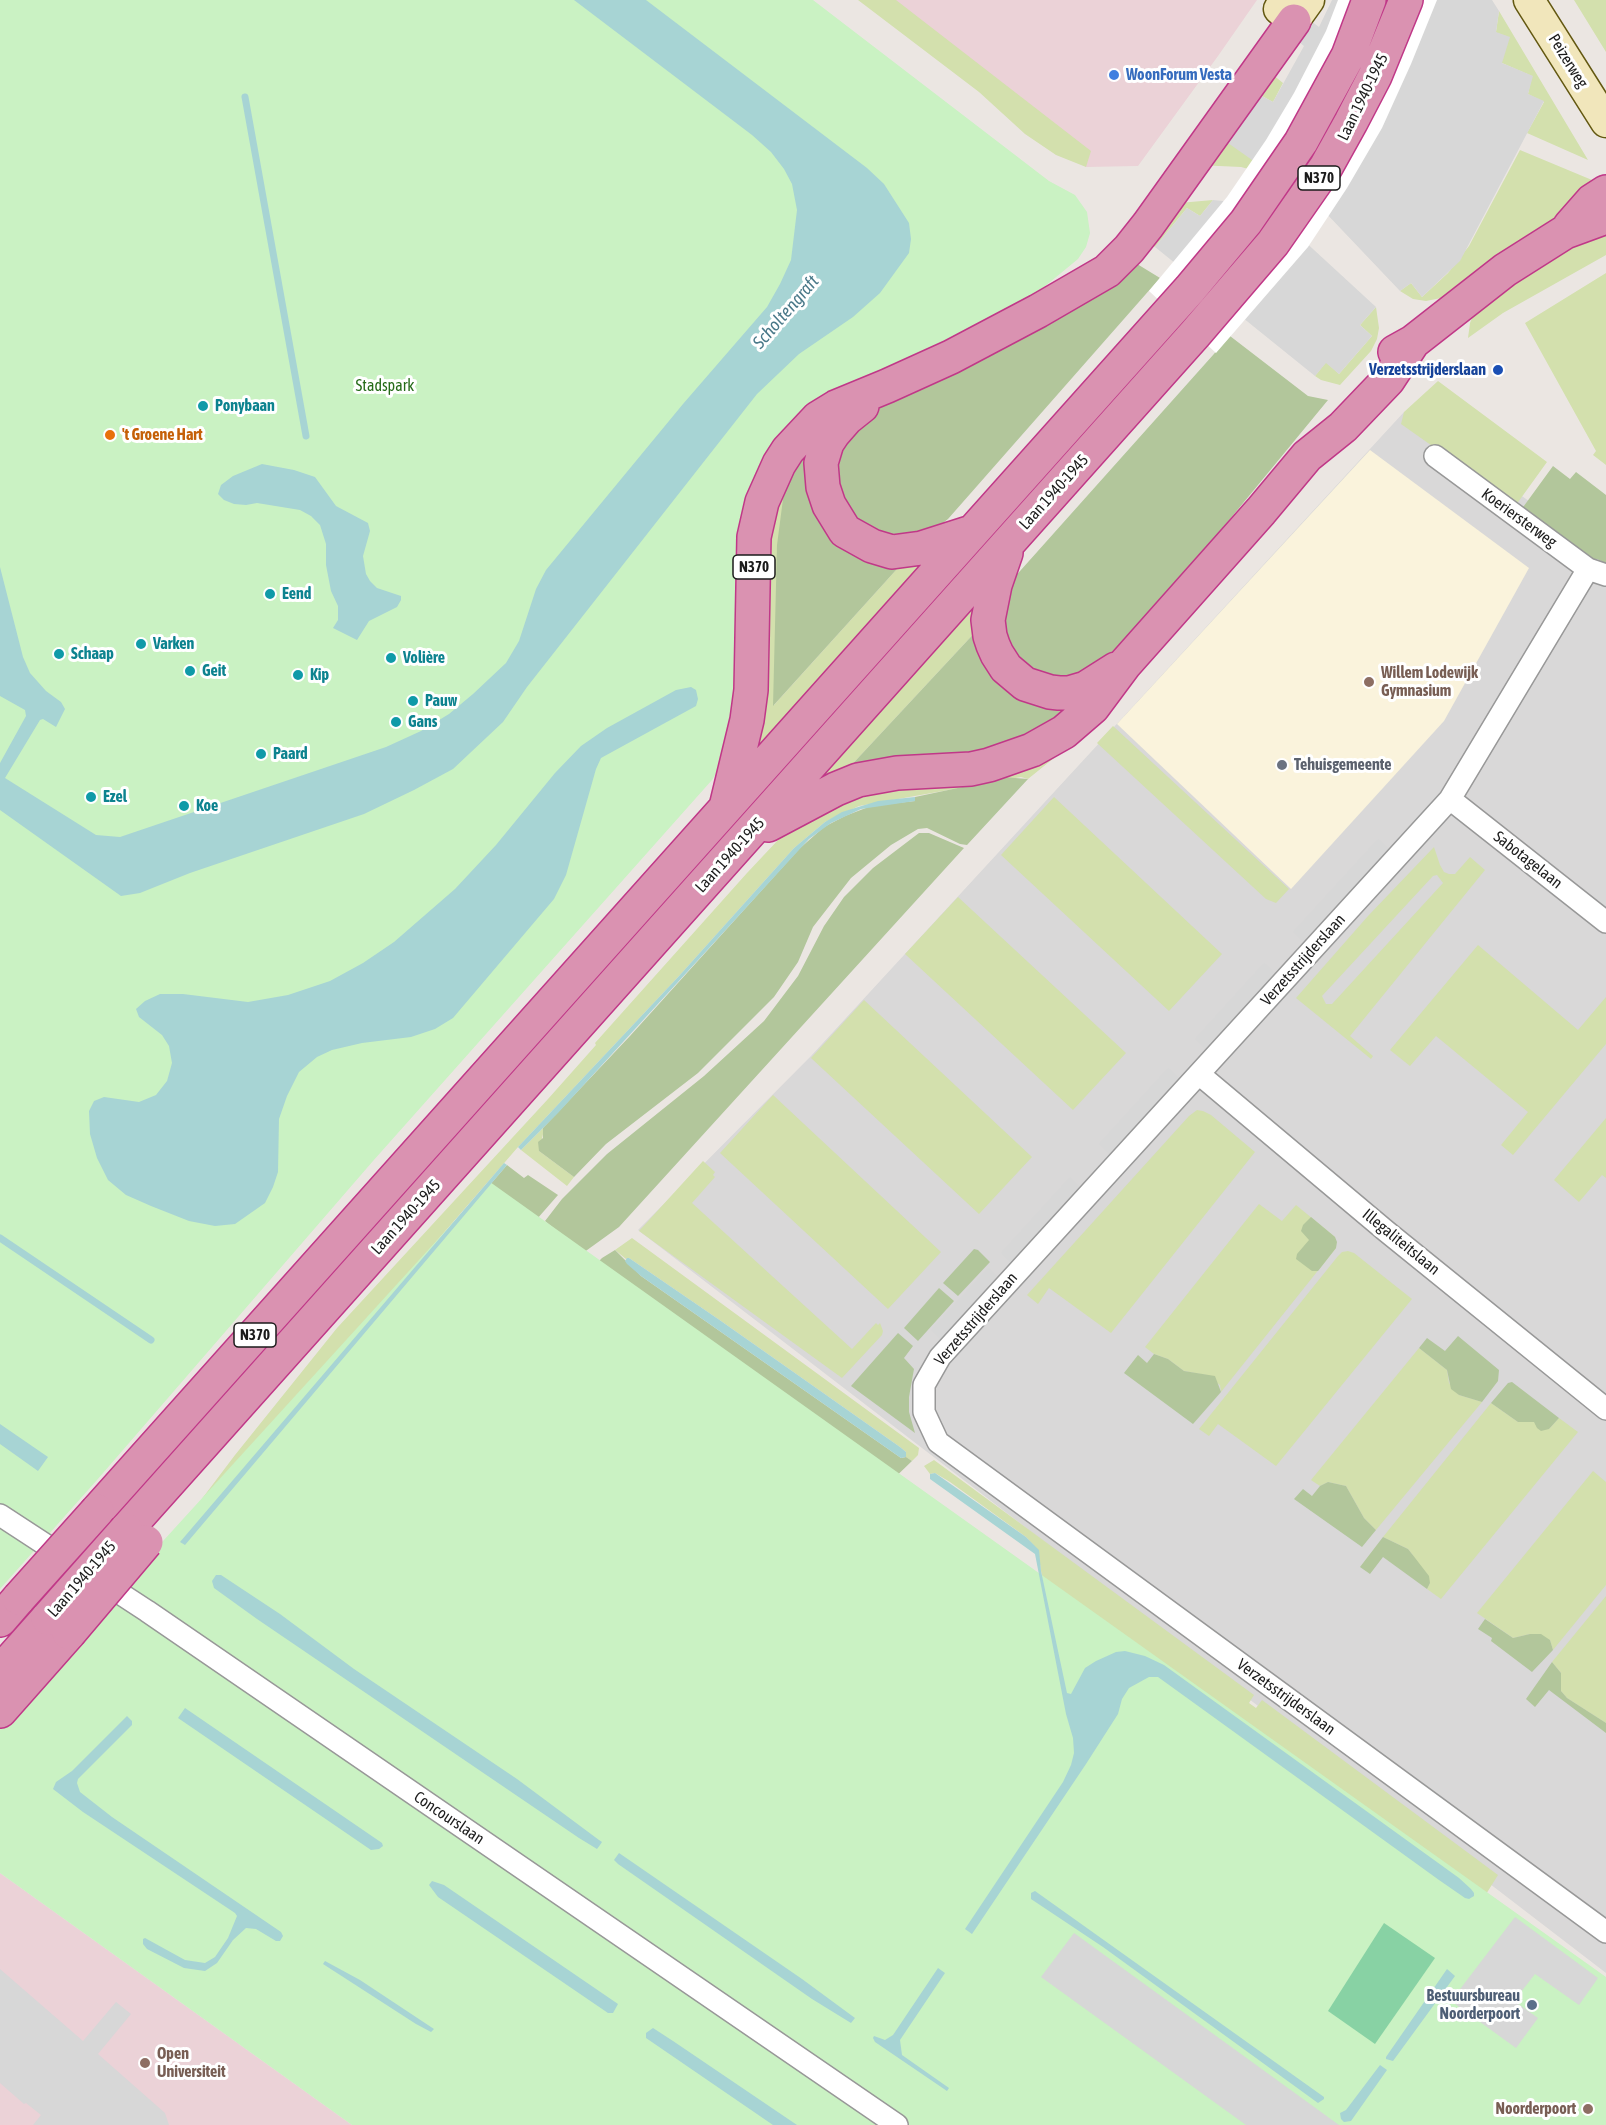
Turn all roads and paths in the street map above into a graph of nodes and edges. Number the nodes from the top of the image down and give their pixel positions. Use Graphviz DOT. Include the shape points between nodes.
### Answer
graph roads {
  1 [pos="1369,0"];
  2 [pos="1406,0"];
  3 [pos="1529,0"];
  4 [pos="1292,7"];
  5 [pos="1606,123"];
  6 [pos="1606,192"];
  7 [pos="1606,217"];
  8 [pos="1565,232"];
  9 [pos="887,386"];
  10 [pos="1435,456"];
  11 [pos="974,532"];
  12 [pos="1010,540"];
  13 [pos="1597,572"];
  14 [pos="1125,664"];
  15 [pos="1449,799"];
  16 [pos="726,808"];
  17 [pos="746,837"];
  18 [pos="1606,922"];
  19 [pos="1199,1074"];
  20 [pos="1606,1408"];
  21 [pos="0,1515"];
  22 [pos="9,1609"];
  23 [pos="59,1625"];
  24 [pos="0,1672"];
  25 [pos="0,1711"];
  26 [pos="1606,1932"];
  27 [pos="897,2125"];
  1 -- 11 [label="highway, Laan 1940-1945 / N370" via="1348,57 1301,142 1246,222"];
  2 -- 12 [label="highway, Laan 1940-1945 / N370" via="1375,76 1326,167 1273,243"];
  3 -- 5 [label="main road, Peizerweg"];
  4 -- 9 [label="highway, N370" via="1062,296 951,357"];
  6 -- 8 [label="highway" via="1592,201"];
  7 -- 8 [label="highway"];
  8 -- 14 [label="highway, N370" via="1505,270 1419,337 1372,365 1327,413 1306,456 1262,511"];
  9 -- 11 [label="highway, N370" via="847,418 827,443 821,470 832,514 845,531 881,551 922,548"];
  9 -- 16 [label="highway, N370" via="836,406 818,418 784,457 762,502 754,537 751,690"];
  10 -- 13 [label="street, Koeriersterweg"];
  11 -- 16 [label="highway, Laan 1940-1945 / N370"];
  12 -- 14 [label="highway, N370" via="988,620 993,645 1006,669 1025,684 1068,693 1086,688"];
  12 -- 17 [label="highway, Laan 1940-1945 / N370"];
  13 -- 15 [label="street, Verzetsstrijderslaan"];
  14 -- 17 [label="highway, N370" via="1093,707 1064,732 1032,750 971,769 897,773 858,780"];
  15 -- 18 [label="street, Sabotagelaan"];
  15 -- 19 [label="street, Verzetsstrijderslaan"];
  16 -- 22 [label="highway, Laan 1940-1945 / N370, bridge"];
  17 -- 23 [label="highway, Laan 1940-1945 / N370, bridge" via="324,1308"];
  19 -- 20 [label="street, Illegaliteitslaan"];
  19 -- 26 [label="street, Verzetsstrijderslaan" via="940,1357 924,1385 924,1412 938,1442"];
  21 -- 27 [label="street, Concourslaan" via="156,1617"];
  23 -- 24 [label="highway, Laan 1940-1945 / N370"];
  23 -- 25 [label="highway, N370"];
}
